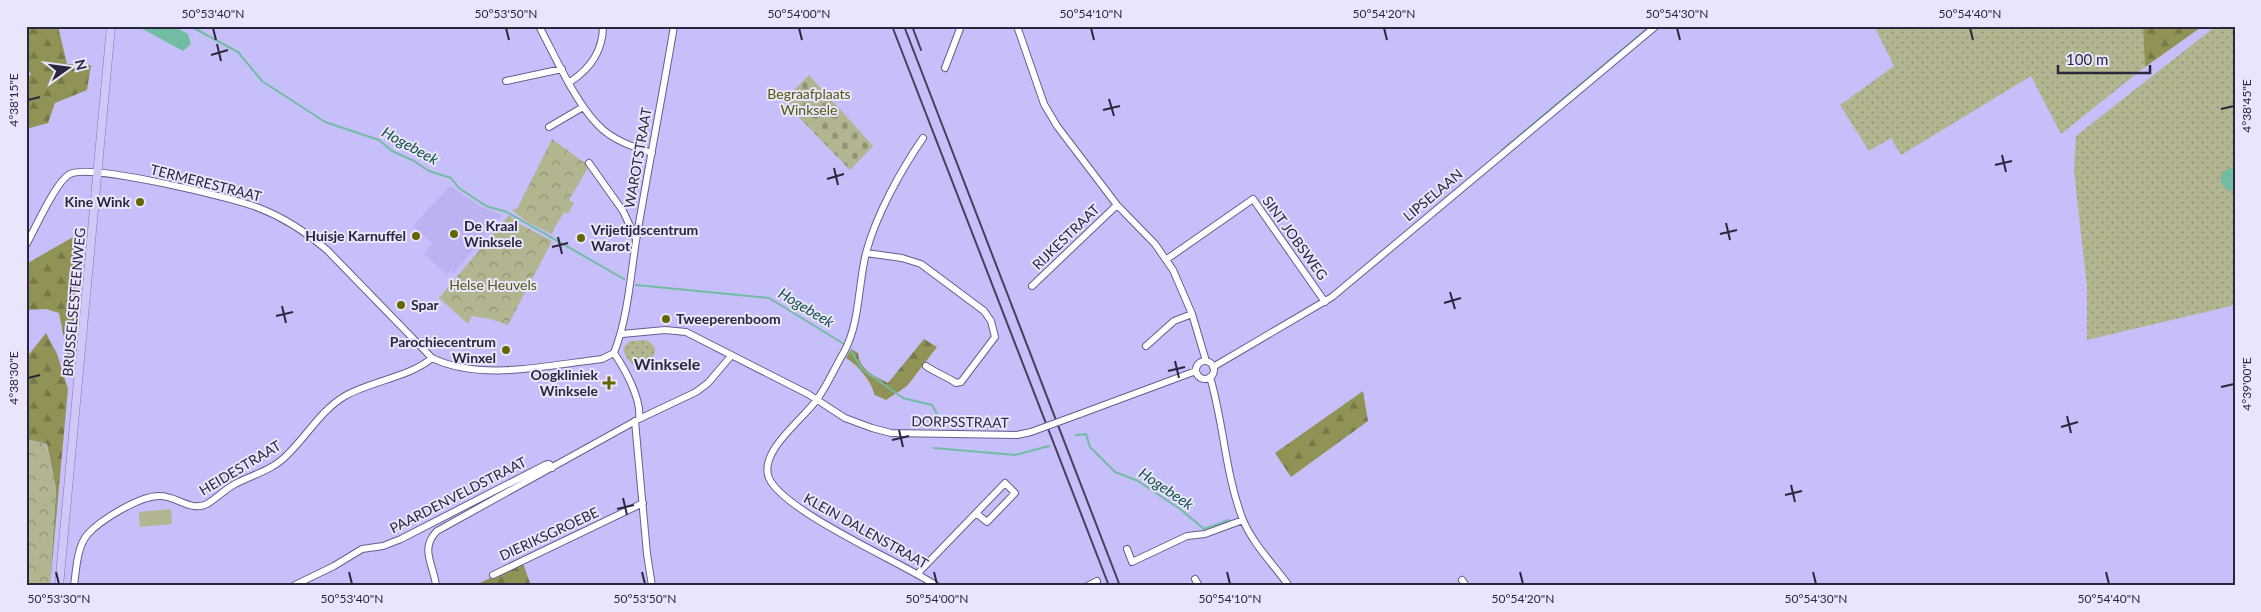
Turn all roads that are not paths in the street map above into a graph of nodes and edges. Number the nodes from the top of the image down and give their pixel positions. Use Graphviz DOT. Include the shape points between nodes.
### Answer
graph roads {
  1 [pos="111,26"];
  2 [pos="539,26"];
  3 [pos="603,26"];
  4 [pos="674,26"];
  5 [pos="961,26"];
  6 [pos="1017,26"];
  7 [pos="1656,26"];
  8 [pos="945,68"];
  9 [pos="562,69"];
  10 [pos="506,81"];
  11 [pos="570,82"];
  12 [pos="584,107"];
  13 [pos="549,127"];
  14 [pos="923,138"];
  15 [pos="652,153"];
  16 [pos="590,163"];
  17 [pos="98,173"];
  18 [pos="1117,205"];
  19 [pos="636,240"];
  20 [pos="26,245"];
  21 [pos="866,253"];
  22 [pos="1167,259"];
  23 [pos="1032,286"];
  24 [pos="1325,302"];
  25 [pos="1192,314"];
  26 [pos="622,334"];
  27 [pos="1146,346"];
  28 [pos="614,353"];
  29 [pos="731,356"];
  30 [pos="432,358"];
  31 [pos="1206,361"];
  32 [pos="926,366"];
  33 [pos="1214,367"];
  34 [pos="1196,371"];
  35 [pos="1210,377"];
  36 [pos="817,400"];
  37 [pos="637,420"];
  38 [pos="552,468"];
  39 [pos="643,503"];
  40 [pos="976,513"];
  41 [pos="1243,520"];
  42 [pos="1127,549"];
  43 [pos="492,574"];
  44 [pos="919,575"];
  45 [pos="1195,579"];
  46 [pos="1098,581"];
  47 [pos="60,584"];
  48 [pos="74,586"];
  49 [pos="293,586"];
  50 [pos="436,586"];
  51 [pos="652,586"];
  52 [pos="937,586"];
  53 [pos="1087,586"];
  54 [pos="1199,586"];
  55 [pos="1290,586"];
  1 -- 17 [label="main road, BRUSSELSESTEENWEG"];
  2 -- 9 [label="street"];
  3 -- 11 [label="street" via="601,46 593,61"];
  4 -- 15 [label="street, WAROTSTRAAT"];
  5 -- 8 [label="street"];
  6 -- 18 [label="street" via="1044,104 1071,146"];
  7 -- 24 [label="street, LIPSELAAN"];
  9 -- 10 [label="street"];
  9 -- 11 [label="street"];
  11 -- 12 [label="street"];
  12 -- 13 [label="street"];
  12 -- 15 [label="street" via="602,129 631,147"];
  14 -- 21 [label="street, KLEIN DALENSTRAAT" via="872,231"];
  15 -- 19 [label="street, WAROTSTRAAT"];
  16 -- 19 [label="street" via="623,211"];
  17 -- 20 [label="street, TERMERESTRAAT" via="77,171 64,178"];
  17 -- 30 [label="street, TERMERESTRAAT" via="242,202 292,224 327,250"];
  17 -- 47 [label="main road, BRUSSELSESTEENWEG"];
  18 -- 22 [label="street"];
  18 -- 23 [label="street, RIJKESTRAAT"];
  19 -- 26 [label="street, WAROTSTRAAT"];
  21 -- 32 [label="street" via="921,264 984,311 991,321 995,337 961,382 936,374"];
  21 -- 36 [label="street, KLEIN DALENSTRAAT" via="850,340"];
  22 -- 24 [label="street, SINT JOBSWEG" via="1252,199"];
  22 -- 25 [label="street"];
  24 -- 33 [label="street, LIPSELAAN"];
  25 -- 27 [label="street" via="1174,321"];
  25 -- 31 [label="street"];
  26 -- 28 [label="street, WAROTSTRAAT"];
  26 -- 29 [label="street, DORPSSTRAAT" via="665,330 686,332"];
  28 -- 30 [label="street" via="602,359 488,372 450,366"];
  28 -- 37 [label="street" via="627,375 640,409"];
  29 -- 36 [label="street, DORPSSTRAAT"];
  29 -- 37 [label="street" via="703,388"];
  30 -- 48 [label="street, HEIDESTRAAT" via="332,404 282,460 206,504 188,506 175,498 162,496 146,498 127,507 87,535 81,546"];
  31 -- 33 [label="street"];
  31 -- 34 [label="street" via="1197,365"];
  33 -- 35 [label="street"];
  34 -- 35 [label="street" via="1203,379"];
  34 -- 36 [label="street, DORPSSTRAAT, bridge" via="1017,435 891,433 855,423"];
  35 -- 41 [label="street"];
  36 -- 44 [label="street, KLEIN DALENSTRAAT" via="769,458 767,472 770,480 801,510"];
  37 -- 38 [label="street"];
  37 -- 39 [label="street"];
  38 -- 49 [label="street, PAARDENVELDSTRAAT" via="545,465 401,539 362,549"];
  38 -- 50 [label="street" via="437,531 427,554"];
  39 -- 43 [label="street, DIERIKSGROEBE"];
  39 -- 51 [label="street"];
  40 -- 40 [label="street" via="1005,483 1015,493 987,522"];
  40 -- 44 [label="street"];
  41 -- 42 [label="street" via="1205,534 1186,536 1132,562"];
  41 -- 55 [label="street"];
  44 -- 52 [label="street, KLEIN DALENSTRAAT"];
  45 -- 54 [label="street"];
  46 -- 53 [label="street"];
}
